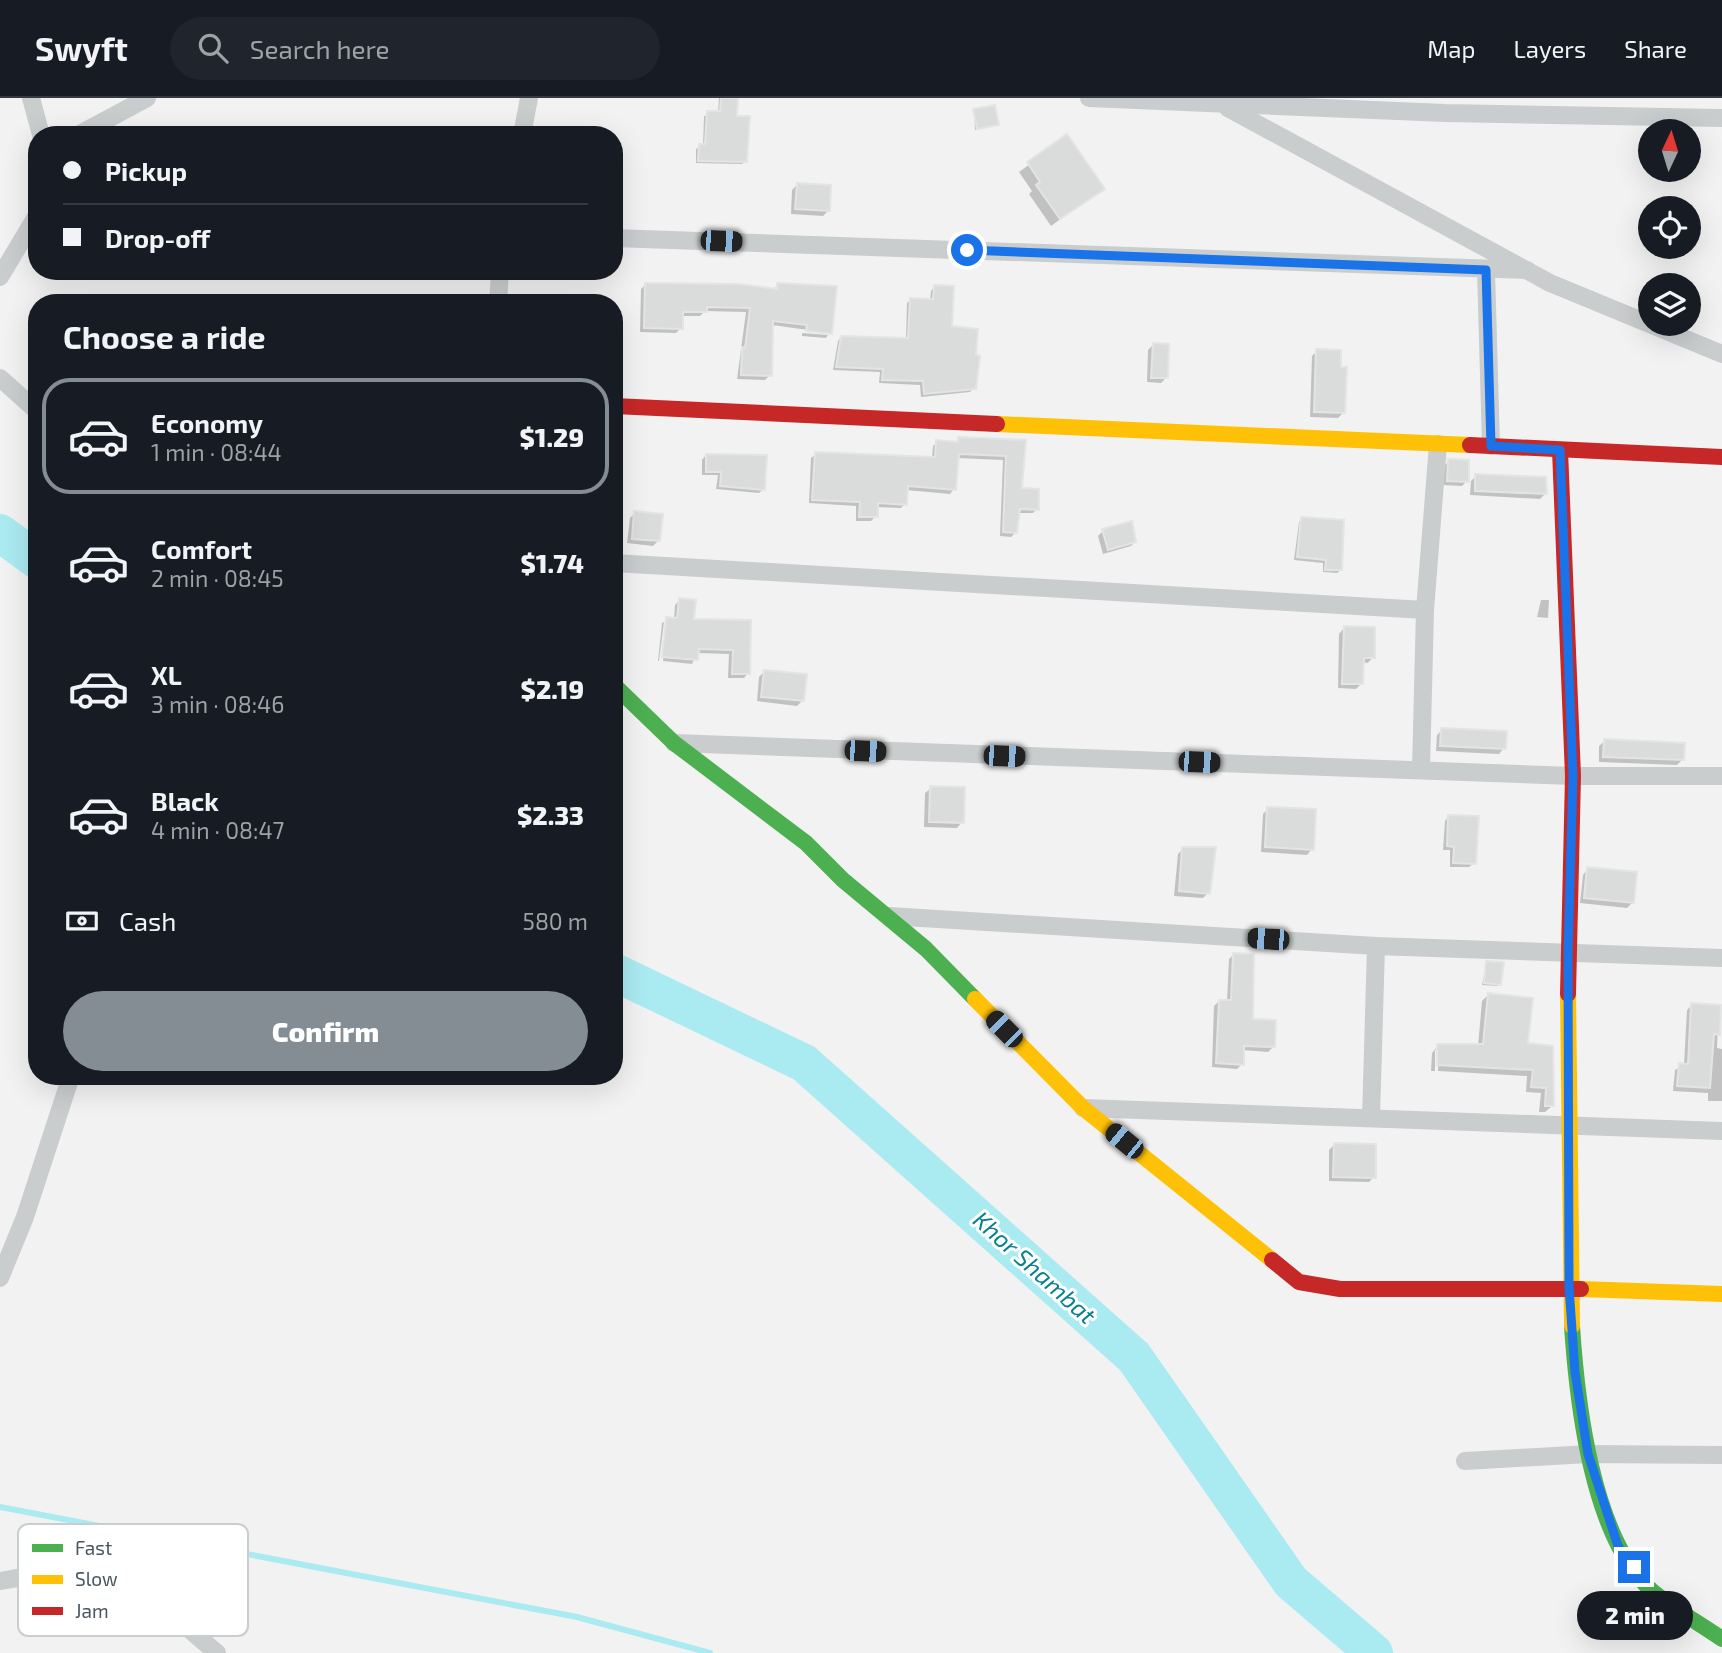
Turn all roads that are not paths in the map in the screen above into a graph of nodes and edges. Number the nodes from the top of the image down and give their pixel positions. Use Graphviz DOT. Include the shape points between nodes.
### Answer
graph roads {
  1 [pos="31,98"];
  2 [pos="146,98"];
  3 [pos="529,98"];
  4 [pos="1089,98"];
  5 [pos="1215,101"];
  6 [pos="1722,118"];
  7 [pos="39,126"];
  8 [pos="95,126"];
  9 [pos="524,126"];
  10 [pos="28,230"];
  11 [pos="623,237"];
  12 [pos="1486,270"];
  13 [pos="1527,270"];
  14 [pos="0,277"];
  15 [pos="1722,354"];
  16 [pos="0,378"];
  17 [pos="28,403"];
  18 [pos="623,406"];
  19 [pos="1438,444"];
  20 [pos="1491,446"];
  21 [pos="1560,450"];
  22 [pos="1722,457"];
  23 [pos="623,564"];
  24 [pos="1425,610"];
  25 [pos="623,694"];
  26 [pos="674,743"];
  27 [pos="1421,770"];
  28 [pos="1573,776"];
  29 [pos="1722,776"];
  30 [pos="889,916"];
  31 [pos="1376,946"];
  32 [pos="1568,952"];
  33 [pos="1722,958"];
  34 [pos="68,1085"];
  35 [pos="1083,1108"];
  36 [pos="1371,1118"];
  37 [pos="1570,1128"];
  38 [pos="1722,1131"];
  39 [pos="0,1276"];
  40 [pos="1569,1287"];
  41 [pos="1722,1294"];
  42 [pos="1588,1454"];
  43 [pos="1722,1455"];
  44 [pos="1465,1461"];
  45 [pos="18,1579"];
  46 [pos="0,1581"];
  47 [pos="196,1636"];
  48 [pos="1722,1639"];
  49 [pos="217,1653"];
  1 -- 7 [label="street"];
  2 -- 8 [label="street"];
  3 -- 9 [label="street"];
  4 -- 5 [label="street"];
  5 -- 6 [label="street"];
  5 -- 13 [label="street"];
  10 -- 14 [label="street"];
  11 -- 12 [label="street"];
  12 -- 13 [label="street"];
  12 -- 20 [label="street"];
  13 -- 15 [label="street"];
  16 -- 17 [label="street"];
  18 -- 19 [label="street"];
  19 -- 20 [label="street"];
  19 -- 24 [label="street"];
  20 -- 21 [label="street"];
  21 -- 22 [label="street"];
  21 -- 28 [label="street"];
  23 -- 24 [label="street"];
  24 -- 27 [label="street"];
  25 -- 26 [label="street"];
  26 -- 27 [label="street"];
  26 -- 30 [label="street" via="806,843"];
  27 -- 28 [label="street"];
  28 -- 29 [label="street"];
  28 -- 32 [label="street"];
  30 -- 31 [label="street"];
  30 -- 35 [label="street"];
  31 -- 32 [label="street"];
  31 -- 36 [label="street"];
  32 -- 33 [label="street"];
  32 -- 37 [label="street"];
  34 -- 39 [label="street" via="25,1217"];
  35 -- 36 [label="street"];
  35 -- 40 [label="street" via="1299,1282 1368,1289"];
  36 -- 37 [label="street"];
  37 -- 38 [label="street"];
  37 -- 40 [label="street"];
  40 -- 41 [label="street"];
  40 -- 42 [label="street" via="1575,1372"];
  42 -- 43 [label="street"];
  42 -- 44 [label="street"];
  42 -- 48 [label="street" via="1618,1546 1650,1589"];
  45 -- 46 [label="street"];
  47 -- 49 [label="street"];
}
